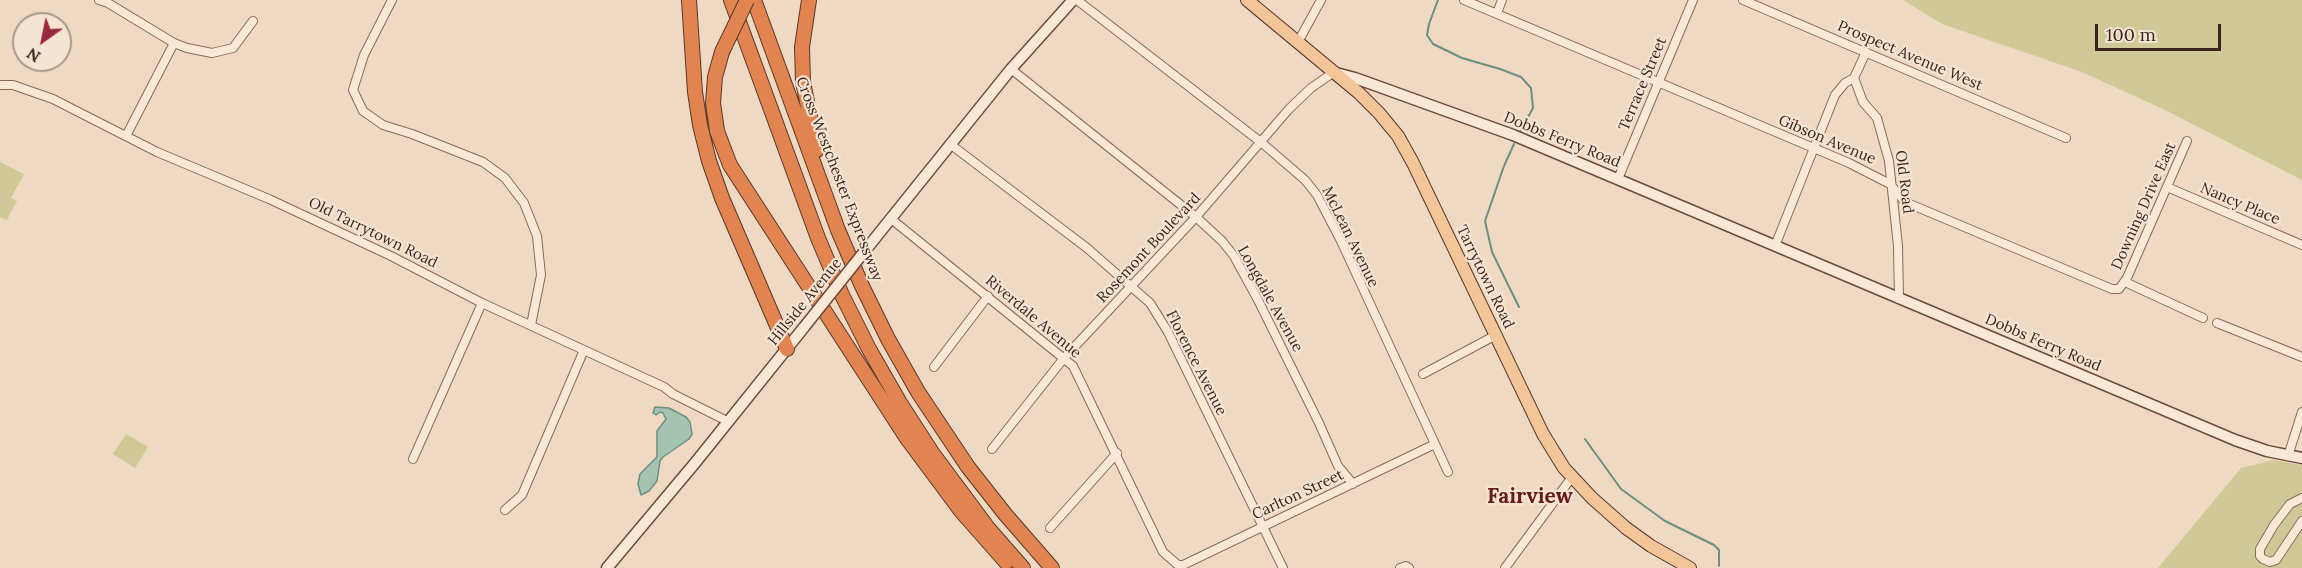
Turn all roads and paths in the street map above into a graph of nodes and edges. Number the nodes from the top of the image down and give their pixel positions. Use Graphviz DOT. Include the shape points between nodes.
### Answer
graph roads {
  1 [pos="99,0"];
  2 [pos="392,0"];
  3 [pos="689,0"];
  4 [pos="731,0"];
  5 [pos="747,0"];
  6 [pos="754,0"];
  7 [pos="809,0"];
  8 [pos="1075,0"];
  9 [pos="1247,0"];
  10 [pos="1320,0"];
  11 [pos="1464,0"];
  12 [pos="1502,0"];
  13 [pos="1693,0"];
  14 [pos="1743,0"];
  15 [pos="1497,14"];
  16 [pos="253,21"];
  17 [pos="1298,42"];
  18 [pos="174,43"];
  19 [pos="1866,52"];
  20 [pos="1011,69"];
  21 [pos="1335,72"];
  22 [pos="1854,78"];
  23 [pos="1658,83"];
  24 [pos="0,85"];
  25 [pos="126,136"];
  26 [pos="2066,138"];
  27 [pos="2187,141"];
  28 [pos="1262,143"];
  29 [pos="950,144"];
  30 [pos="1815,149"];
  31 [pos="1617,179"];
  32 [pos="1892,186"];
  33 [pos="2167,187"];
  34 [pos="1196,217"];
  35 [pos="890,218"];
  36 [pos="838,230"];
  37 [pos="2302,245"];
  38 [pos="1775,246"];
  39 [pos="2125,282"];
  40 [pos="1133,286"];
  41 [pos="987,296"];
  42 [pos="1899,298"];
  43 [pos="482,303"];
  44 [pos="2202,318"];
  45 [pos="2217,324"];
  46 [pos="531,325"];
  47 [pos="1496,335"];
  48 [pos="787,349"];
  49 [pos="584,350"];
  50 [pos="2302,357"];
  51 [pos="1064,358"];
  52 [pos="934,367"];
  53 [pos="1423,374"];
  54 [pos="2302,412"];
  55 [pos="729,422"];
  56 [pos="1435,444"];
  57 [pos="992,449"];
  58 [pos="1117,453"];
  59 [pos="2288,456"];
  60 [pos="2302,458"];
  61 [pos="413,459"];
  62 [pos="1448,472"];
  63 [pos="1572,477"];
  64 [pos="1353,484"];
  65 [pos="2302,498"];
  66 [pos="505,510"];
  67 [pos="2302,521"];
  68 [pos="1263,526"];
  69 [pos="1050,528"];
  70 [pos="1173,561"];
  71 [pos="611,567"];
  72 [pos="1011,568"];
  73 [pos="1023,568"];
  74 [pos="1052,568"];
  75 [pos="1283,568"];
  76 [pos="1505,568"];
  77 [pos="1690,568"];
  1 -- 18 [label="street"];
  2 -- 46 [label="street" via="364,55 353,90 363,111 383,125 483,162 505,178 524,203 537,236 541,275"];
  3 -- 48 [label="highway" via="694,92 706,152"];
  4 -- 73 [label="highway" via="818,238 864,340 933,454"];
  5 -- 72 [label="highway, bridge" via="722,52 715,77 717,131 730,165 906,436 961,511"];
  6 -- 36 [label="highway, Cross Westchester Expressway"];
  7 -- 36 [label="highway" via="802,47 805,100"];
  8 -- 20 [label="main road, Hillside Avenue"];
  8 -- 28 [label="street, McLean Avenue"];
  9 -- 17 [label="main road, Tarrytown Road"];
  10 -- 17 [label="street"];
  11 -- 15 [label="street, Gibson Avenue"];
  12 -- 15 [label="street"];
  13 -- 23 [label="street, Terrace Street"];
  14 -- 19 [label="street, Prospect Avenue West"];
  15 -- 23 [label="street, Gibson Avenue"];
  16 -- 18 [label="street" via="233,48 212,53"];
  17 -- 21 [label="main road, Tarrytown Road"];
  18 -- 25 [label="street"];
  19 -- 22 [label="street"];
  19 -- 26 [label="street, Prospect Avenue West"];
  20 -- 29 [label="main road, Hillside Avenue"];
  20 -- 34 [label="street, Longdale Avenue"];
  21 -- 28 [label="street, Rosemont Boulevard" via="1289,109"];
  21 -- 31 [label="main road, Dobbs Ferry Road" via="1513,135"];
  21 -- 47 [label="main road, Tarrytown Road" via="1379,113 1406,150"];
  22 -- 30 [label="street" via="1835,95"];
  22 -- 32 [label="street, Old Road" via="1863,102 1877,118"];
  23 -- 30 [label="street, Gibson Avenue"];
  23 -- 31 [label="street, Terrace Street"];
  24 -- 25 [label="street, Old Tarrytown Road" via="32,90"];
  25 -- 43 [label="street, Old Tarrytown Road" via="312,219"];
  27 -- 33 [label="street, Downing Drive East"];
  28 -- 34 [label="street, Rosemont Boulevard"];
  28 -- 56 [label="street, McLean Avenue" via="1295,170 1317,195"];
  29 -- 35 [label="main road, Hillside Avenue"];
  29 -- 40 [label="street, Florence Avenue"];
  30 -- 32 [label="street, Gibson Avenue"];
  30 -- 38 [label="street"];
  31 -- 38 [label="main road, Dobbs Ferry Road"];
  32 -- 39 [label="street, Gibson Avenue" via="1905,202 2112,289 2119,289"];
  32 -- 42 [label="street, Old Road"];
  33 -- 37 [label="street, Nancy Place"];
  33 -- 39 [label="street, Downing Drive East"];
  34 -- 40 [label="street, Rosemont Boulevard"];
  34 -- 64 [label="street, Longdale Avenue" via="1234,256 1338,466"];
  35 -- 41 [label="street, Riverdale Avenue"];
  35 -- 48 [label="main road, Hillside Avenue, bridge"];
  36 -- 74 [label="highway, Cross Westchester Expressway" via="888,339 934,417 987,491"];
  38 -- 42 [label="main road, Dobbs Ferry Road"];
  39 -- 44 [label="street, Gibson Avenue"];
  40 -- 51 [label="street, Rosemont Boulevard"];
  40 -- 68 [label="street, Florence Avenue" via="1150,303 1168,332"];
  41 -- 51 [label="street, Riverdale Avenue"];
  41 -- 52 [label="street"];
  42 -- 59 [label="main road, Dobbs Ferry Road" via="2235,440"];
  43 -- 46 [label="street, Old Tarrytown Road"];
  43 -- 61 [label="street"];
  45 -- 50 [label="street"];
  46 -- 49 [label="street, Old Tarrytown Road"];
  47 -- 53 [label="street"];
  47 -- 63 [label="main road, Tarrytown Road" via="1551,448"];
  48 -- 55 [label="main road, Hillside Avenue"];
  49 -- 55 [label="street, Old Tarrytown Road"];
  49 -- 66 [label="street" via="522,495"];
  51 -- 57 [label="street, Rosemont Boulevard"];
  51 -- 58 [label="street, Riverdale Avenue" via="1080,377"];
  54 -- 59 [label="street"];
  55 -- 71 [label="main road, Hillside Avenue"];
  56 -- 62 [label="street, McLean Avenue"];
  56 -- 64 [label="street, Carlton Street"];
  58 -- 69 [label="street"];
  58 -- 70 [label="street, Riverdale Avenue" via="1163,552"];
  59 -- 60 [label="main road, Dobbs Ferry Road"];
  63 -- 76 [label="street"];
  63 -- 77 [label="main road, Tarrytown Road" via="1626,528"];
  64 -- 68 [label="street, Carlton Street"];
  65 -- 67 [label="street" via="2290,504 2274,525 2260,556 2270,562 2276,560"];
  68 -- 70 [label="street, Carlton Street" via="1183,565"];
  68 -- 75 [label="street, Florence Avenue"];
}
